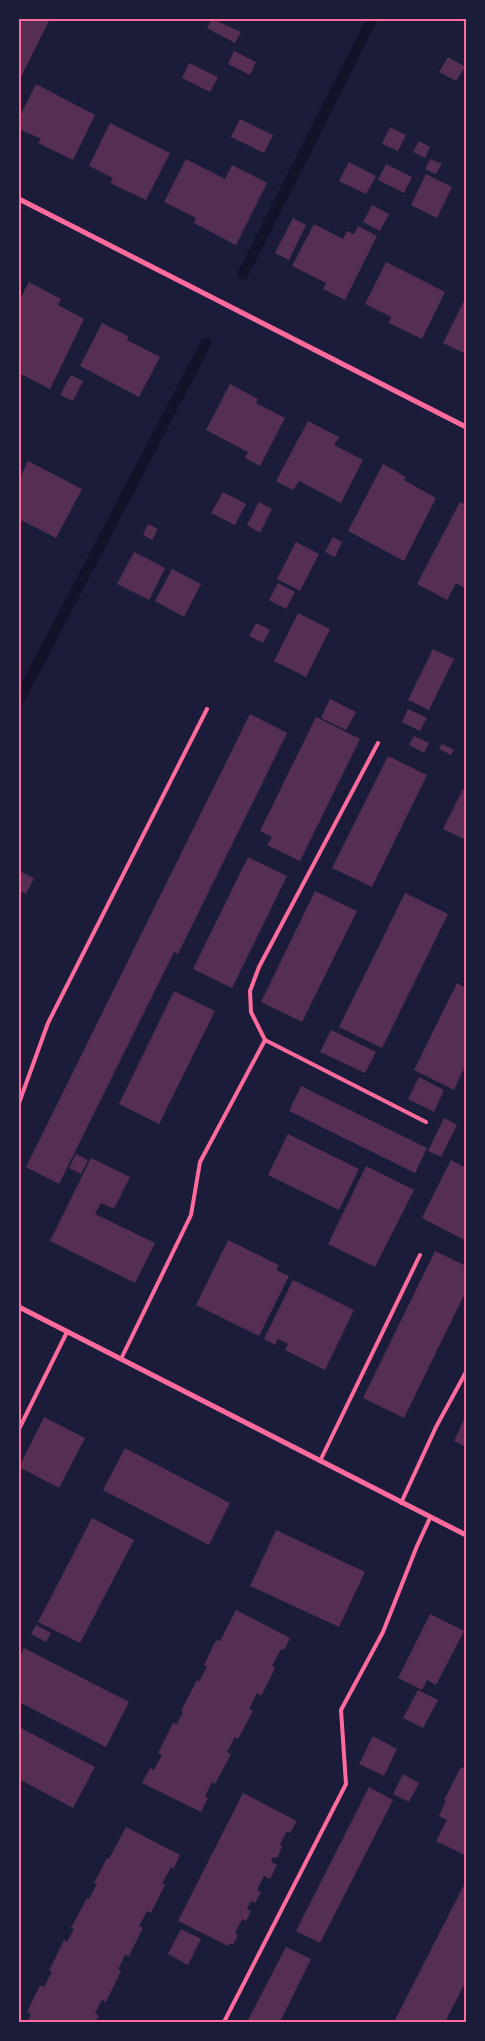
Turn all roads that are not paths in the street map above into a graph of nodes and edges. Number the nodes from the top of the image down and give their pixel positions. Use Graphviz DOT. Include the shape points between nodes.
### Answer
graph roads {
  1 [pos="19,199"];
  2 [pos="466,427"];
  3 [pos="208,709"];
  4 [pos="378,743"];
  5 [pos="265,1040"];
  6 [pos="19,1103"];
  7 [pos="426,1122"];
  8 [pos="420,1255"];
  9 [pos="19,1307"];
  10 [pos="67,1332"];
  11 [pos="121,1359"];
  12 [pos="466,1372"];
  13 [pos="19,1430"];
  14 [pos="320,1461"];
  15 [pos="401,1503"];
  16 [pos="430,1518"];
  17 [pos="466,1535"];
  18 [pos="224,2022"];
  1 -- 2 [label="street"];
  3 -- 6 [label="lane" via="48,1023"];
  4 -- 5 [label="lane" via="259,967 250,992 251,1012"];
  5 -- 7 [label="lane"];
  5 -- 11 [label="lane" via="200,1162 191,1215"];
  8 -- 14 [label="lane"];
  9 -- 10 [label="street"];
  10 -- 11 [label="street"];
  10 -- 13 [label="lane"];
  11 -- 14 [label="street"];
  12 -- 15 [label="lane"];
  14 -- 15 [label="street"];
  15 -- 16 [label="street"];
  16 -- 17 [label="street"];
  16 -- 18 [label="lane" via="383,1632 341,1710 346,1784"];
}
